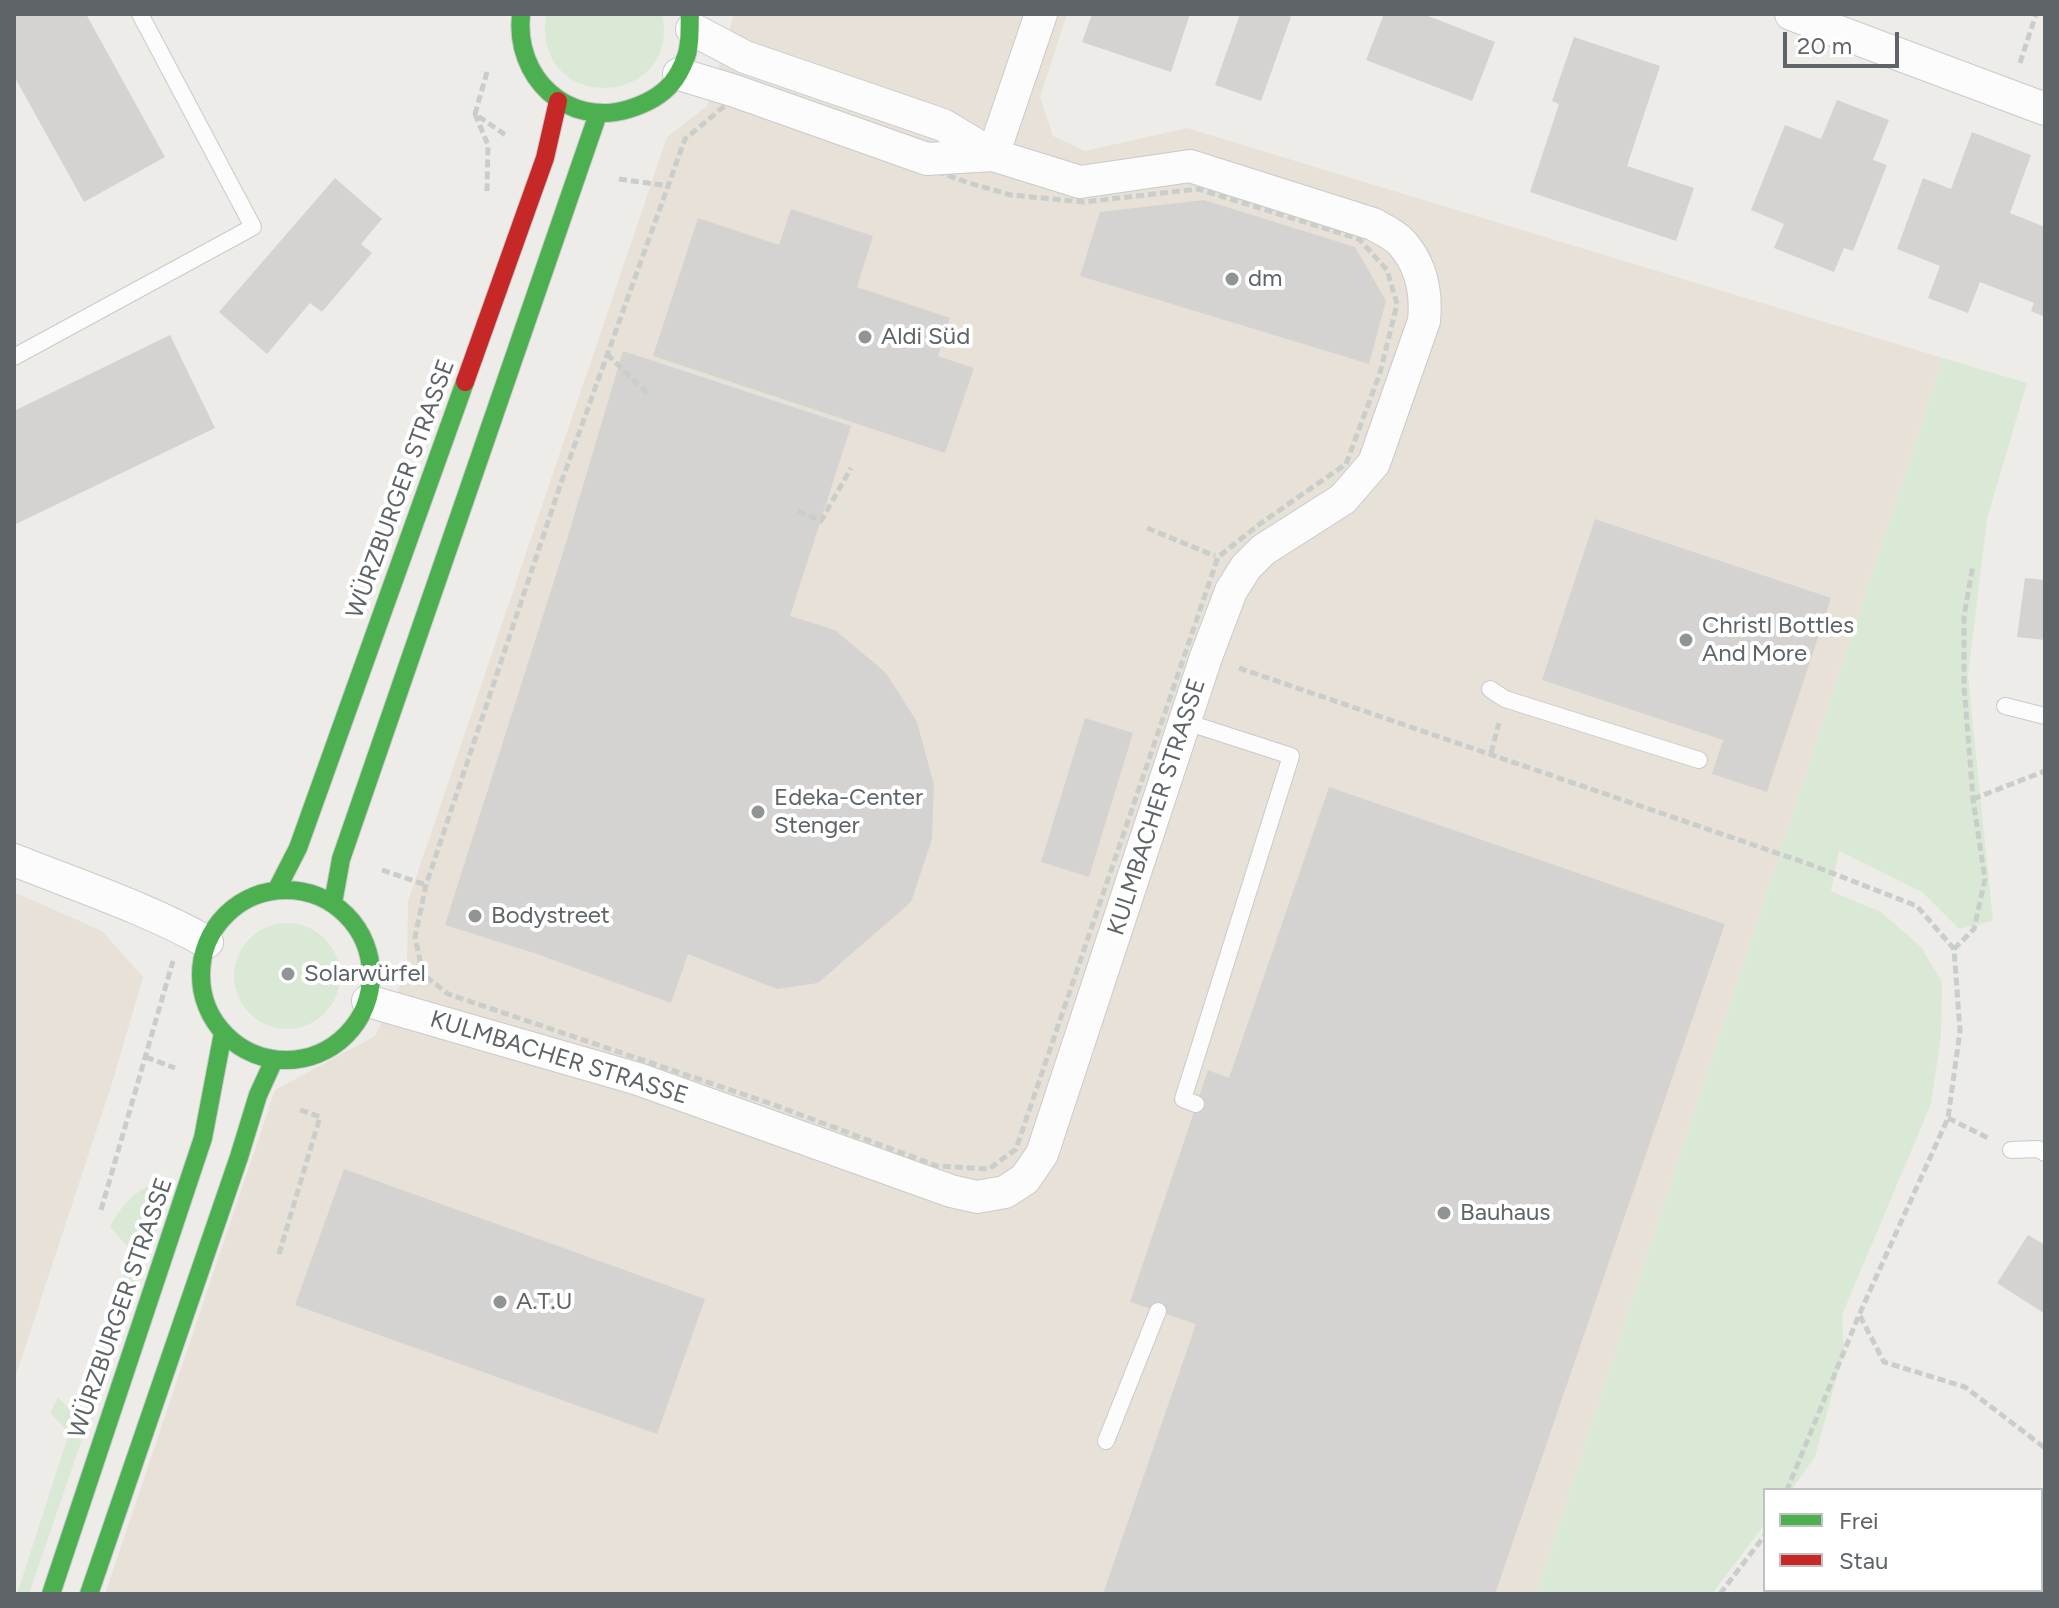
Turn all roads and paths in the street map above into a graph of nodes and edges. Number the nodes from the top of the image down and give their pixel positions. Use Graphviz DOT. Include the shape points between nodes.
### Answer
graph roads {
  1 [pos="140,14"];
  2 [pos="521,14"];
  3 [pos="1041,14"];
  4 [pos="1791,14"];
  5 [pos="2036,14"];
  6 [pos="691,21"];
  7 [pos="1859,26"];
  8 [pos="679,74"];
  9 [pos="2010,95"];
  10 [pos="558,101"];
  11 [pos="2045,109"];
  12 [pos="598,114"];
  13 [pos="993,155"];
  14 [pos="607,354"];
  15 [pos="14,357"];
  16 [pos="647,393"];
  17 [pos="851,468"];
  18 [pos="798,511"];
  19 [pos="1147,528"];
  20 [pos="1232,562"];
  21 [pos="1973,565"];
  22 [pos="1206,657"];
  23 [pos="1490,689"];
  24 [pos="2005,706"];
  25 [pos="2045,716"];
  26 [pos="1186,722"];
  27 [pos="1699,760"];
  28 [pos="2045,771"];
  29 [pos="1973,799"];
  30 [pos="14,860"];
  31 [pos="277,889"];
  32 [pos="333,903"];
  33 [pos="195,935"];
  34 [pos="1954,949"];
  35 [pos="368,1001"];
  36 [pos="223,1033"];
  37 [pos="274,1060"];
  38 [pos="1196,1104"];
  39 [pos="1948,1118"];
  40 [pos="2011,1150"];
  41 [pos="2045,1153"];
  42 [pos="101,1210"];
  43 [pos="1158,1311"];
  44 [pos="1859,1315"];
  45 [pos="1106,1441"];
  46 [pos="2045,1448"];
  47 [pos="1788,1488"];
  48 [pos="1763,1538"];
  49 [pos="51,1594"];
  50 [pos="89,1594"];
  51 [pos="1720,1594"];
  1 -- 15 [label="lane" via="253,227"];
  2 -- 10 [label="main road" via="526,63"];
  3 -- 13 [label="street"];
  4 -- 7 [label="street"];
  5 -- 9 [label="path"];
  6 -- 8 [label="main road" via="689,52"];
  6 -- 13 [label="street, KULMBACHER STRASSE" via="745,57 943,125"];
  7 -- 9 [label="street"];
  8 -- 12 [label="main road" via="645,106"];
  8 -- 13 [label="street, KULMBACHER STRASSE" via="927,159"];
  9 -- 11 [label="street"];
  10 -- 12 [label="main road"];
  10 -- 31 [label="main road, WÜRZBURGER STRASSE" via="545,158 298,848"];
  12 -- 32 [label="main road" via="341,859"];
  13 -- 20 [label="street, KULMBACHER STRASSE" via="1080,182 1190,166 1373,224 1399,240 1419,266 1424,321 1374,463 1343,499 1263,550"];
  14 -- 16 [label="path"];
  14 -- 20 [label="path" via="685,139 733,99 1011,195 1084,202 1198,189 1359,239 1387,270 1397,304 1380,373 1346,464 1261,523"];
  14 -- 20 [label="path" via="426,885 415,937 423,974 448,994 937,1166 989,1169 1016,1149"];
  17 -- 18 [label="path" via="821,521"];
  19 -- 20 [label="path"];
  20 -- 22 [label="street, KULMBACHER STRASSE" via="1231,591"];
  21 -- 29 [label="path" via="1964,616 1964,686"];
  22 -- 26 [label="street, KULMBACHER STRASSE"];
  22 -- 34 [label="path" via="1917,906"];
  23 -- 27 [label="lane" via="1505,699"];
  24 -- 25 [label="lane"];
  26 -- 35 [label="street, KULMBACHER STRASSE" via="1042,1154 1025,1179 1005,1192 977,1197 951,1191 638,1079"];
  26 -- 38 [label="lane" via="1291,756 1183,1099"];
  28 -- 29 [label="path"];
  29 -- 34 [label="path" via="1985,879 1974,929"];
  30 -- 33 [label="street"];
  31 -- 32 [label="main road" via="306,892"];
  31 -- 33 [label="main road" via="243,900"];
  32 -- 35 [label="main road" via="353,921 366,944 372,972"];
  33 -- 36 [label="main road" via="206,1005"];
  33 -- 42 [label="path"];
  34 -- 39 [label="path" via="1960,1031"];
  35 -- 37 [label="main road" via="354,1028 332,1048 304,1059"];
  36 -- 37 [label="main road" via="245,1051"];
  36 -- 49 [label="main road, WÜRZBURGER STRASSE" via="203,1138"];
  37 -- 50 [label="main road"];
  39 -- 40 [label="path"];
  39 -- 44 [label="path"];
  40 -- 41 [label="lane"];
  43 -- 45 [label="lane"];
  44 -- 46 [label="path" via="1884,1362 1965,1387"];
  44 -- 47 [label="path"];
  48 -- 51 [label="path"];
}
